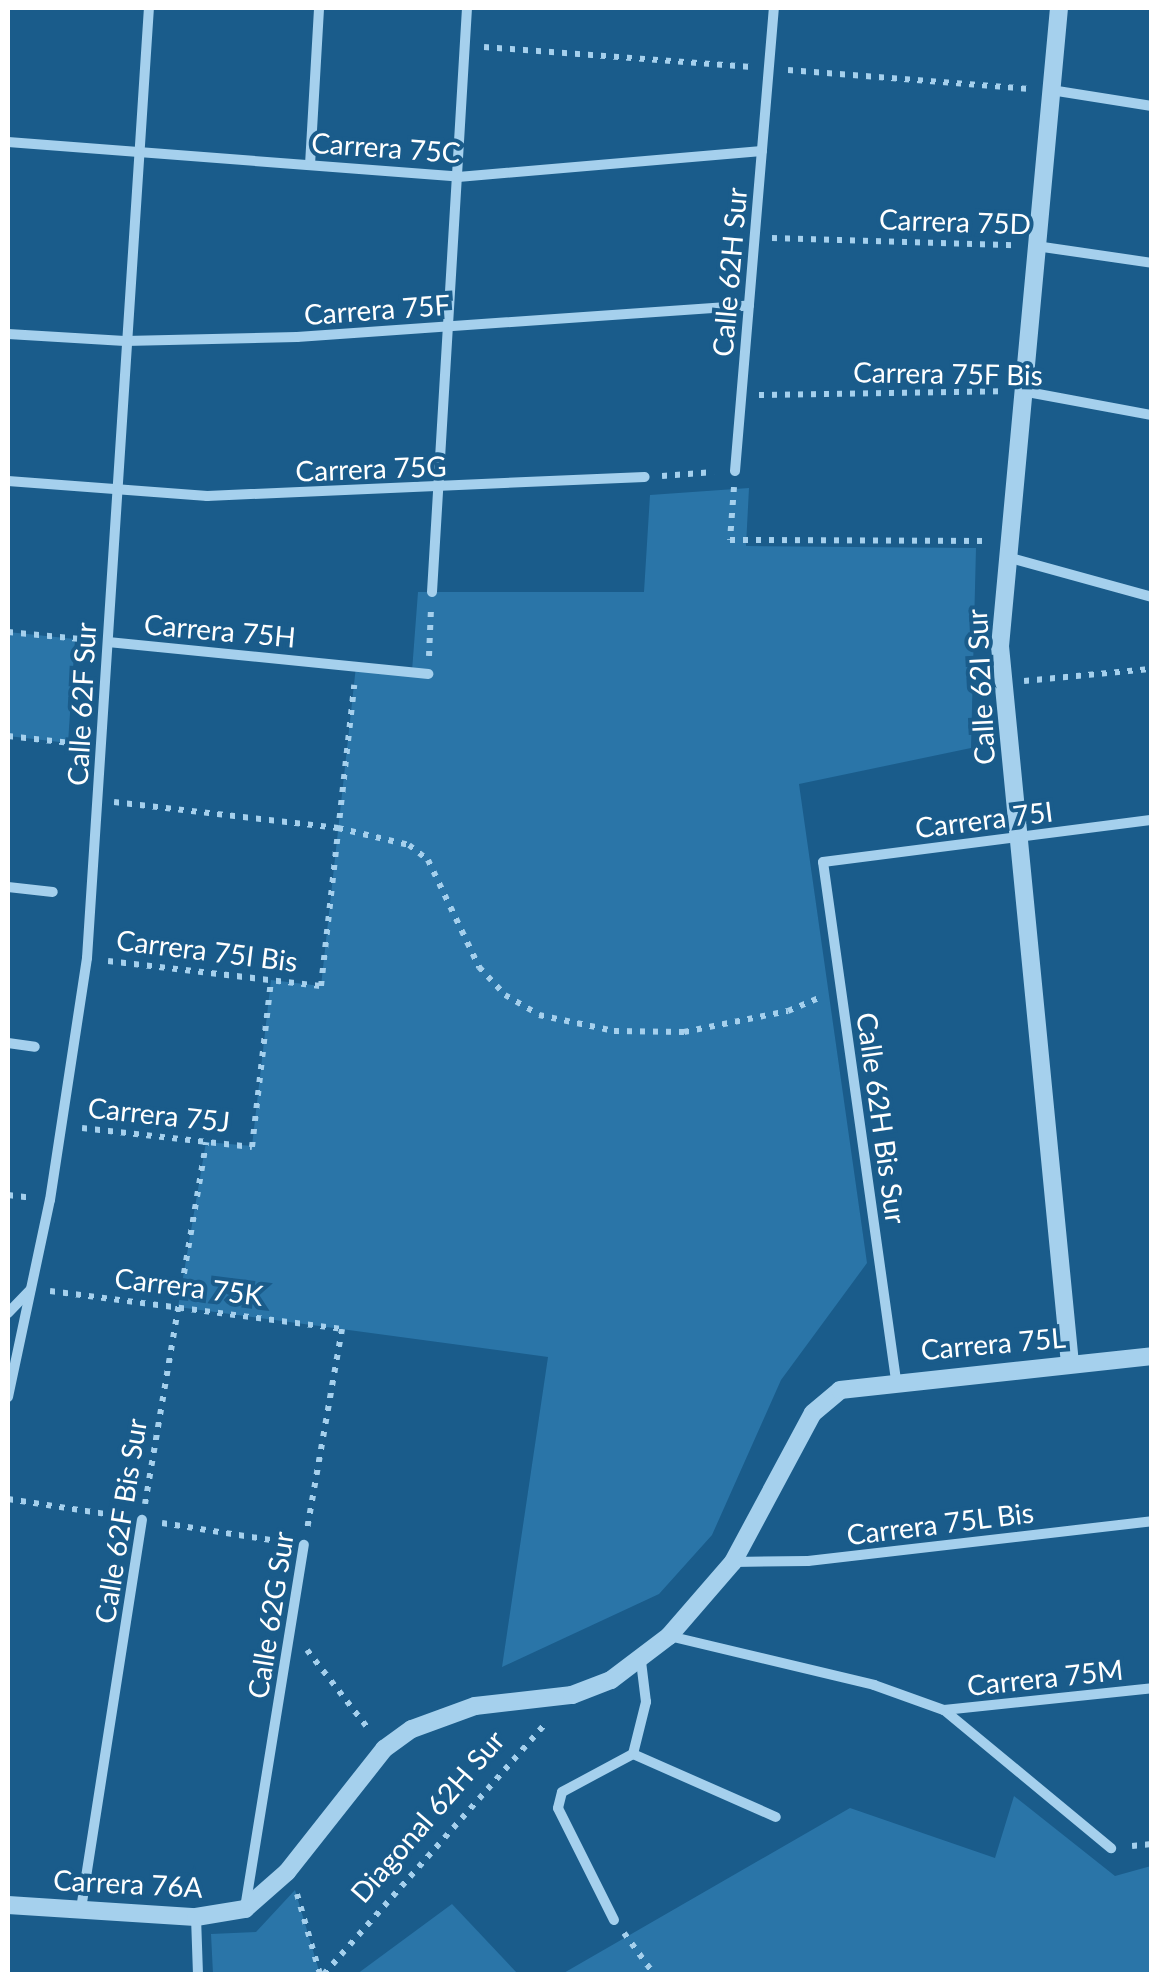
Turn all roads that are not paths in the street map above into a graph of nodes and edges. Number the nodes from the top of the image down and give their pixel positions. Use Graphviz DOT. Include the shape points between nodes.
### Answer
graph roads {
  1 [pos="149,8"];
  2 [pos="319,8"];
  3 [pos="468,8"];
  4 [pos="774,8"];
  5 [pos="1059,8"];
  6 [pos="1051,90"];
  7 [pos="1152,106"];
  8 [pos="8,142"];
  9 [pos="762,151"];
  10 [pos="139,152"];
  11 [pos="310,165"];
  12 [pos="458,176"];
  13 [pos="1036,246"];
  14 [pos="1152,263"];
  15 [pos="750,306"];
  16 [pos="448,327"];
  17 [pos="8,334"];
  18 [pos="125,342"];
  19 [pos="1022,390"];
  20 [pos="1152,415"];
  21 [pos="736,471"];
  22 [pos="645,477"];
  23 [pos="8,481"];
  24 [pos="438,489"];
  25 [pos="115,493"];
  26 [pos="1007,549"];
  27 [pos="432,592"];
  28 [pos="1152,597"];
  29 [pos="108,642"];
  30 [pos="428,674"];
  31 [pos="1152,820"];
  32 [pos="1018,837"];
  33 [pos="823,862"];
  34 [pos="8,887"];
  35 [pos="53,892"];
  36 [pos="8,1043"];
  37 [pos="35,1046"];
  38 [pos="31,1289"];
  39 [pos="8,1313"];
  40 [pos="1152,1356"];
  41 [pos="1070,1364"];
  42 [pos="896,1380"];
  43 [pos="8,1397"];
  44 [pos="142,1520"];
  45 [pos="1152,1521"];
  46 [pos="304,1545"];
  47 [pos="733,1562"];
  48 [pos="669,1636"];
  49 [pos="641,1661"];
  50 [pos="1152,1688"];
  51 [pos="944,1710"];
  52 [pos="632,1754"];
  53 [pos="776,1816"];
  54 [pos="1111,1848"];
  55 [pos="8,1905"];
  56 [pos="244,1908"];
  57 [pos="82,1909"];
  58 [pos="196,1917"];
  59 [pos="614,1920"];
  60 [pos="198,1974"];
  1 -- 10 [label="street, Calle 62F Sur"];
  2 -- 11 [label="street"];
  3 -- 12 [label="street"];
  4 -- 9 [label="street, Calle 62H Sur"];
  5 -- 6 [label="street, Calle 62I Sur"];
  6 -- 7 [label="street"];
  6 -- 13 [label="street, Calle 62I Sur"];
  8 -- 10 [label="street, Carrera 75C"];
  9 -- 12 [label="street, Carrera 75C"];
  9 -- 15 [label="street, Calle 62H Sur"];
  10 -- 11 [label="street, Carrera 75C"];
  10 -- 18 [label="street, Calle 62F Sur"];
  11 -- 12 [label="street, Carrera 75C"];
  12 -- 16 [label="street"];
  13 -- 14 [label="street, Carrera 75D"];
  13 -- 19 [label="street, Calle 62I Sur"];
  15 -- 16 [label="street, Carrera 75F"];
  15 -- 21 [label="street, Calle 62H Sur"];
  16 -- 18 [label="street, Carrera 75F"];
  16 -- 24 [label="street"];
  17 -- 18 [label="street, Carrera 75F"];
  18 -- 25 [label="street, Calle 62F Sur"];
  19 -- 20 [label="street, Carrera 75F Bis"];
  19 -- 26 [label="street, Calle 62I Sur"];
  22 -- 24 [label="street, Carrera 75G"];
  23 -- 25 [label="street, Carrera 75G"];
  24 -- 25 [label="street, Carrera 75G"];
  24 -- 27 [label="street"];
  25 -- 29 [label="street, Calle 62F Sur"];
  26 -- 28 [label="street"];
  26 -- 32 [label="street, Calle 62I Sur" via="1003,683"];
  29 -- 30 [label="street, Carrera 75H"];
  29 -- 38 [label="street, Calle 62F Sur" via="87,958"];
  31 -- 32 [label="street, Carrera 75I"];
  32 -- 33 [label="street, Carrera 75I"];
  32 -- 41 [label="street, Calle 62I Sur"];
  33 -- 42 [label="street, Calle 62H Bis Sur"];
  34 -- 35 [label="street"];
  36 -- 37 [label="street"];
  38 -- 39 [label="street"];
  38 -- 43 [label="street, Calle 62F Sur"];
  40 -- 41 [label="street, Carrera 75L"];
  41 -- 42 [label="street, Carrera 75L"];
  42 -- 47 [label="street, Carrera 75L" via="840,1390 813,1413"];
  44 -- 57 [label="street, Calle 62F Bis Sur"];
  45 -- 47 [label="street, Carrera 75L Bis" via="808,1561"];
  46 -- 56 [label="street, Calle 62G Sur"];
  47 -- 48 [label="street"];
  48 -- 49 [label="street"];
  48 -- 51 [label="street" via="874,1684"];
  49 -- 52 [label="street" via="646,1702"];
  49 -- 56 [label="street" via="572,1694 474,1706 412,1729 384,1749 287,1872"];
  50 -- 51 [label="street, Carrera 75M"];
  51 -- 54 [label="street"];
  52 -- 53 [label="street"];
  52 -- 59 [label="street" via="562,1792 561,1822"];
  55 -- 57 [label="street, Carrera 76A"];
  56 -- 58 [label="street, Carrera 76A"];
  57 -- 58 [label="street, Carrera 76A"];
  58 -- 60 [label="street"];
}
